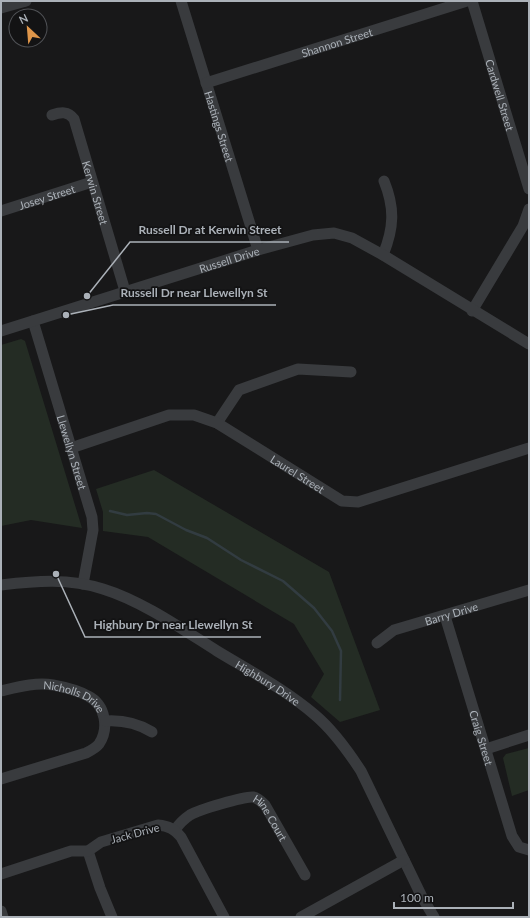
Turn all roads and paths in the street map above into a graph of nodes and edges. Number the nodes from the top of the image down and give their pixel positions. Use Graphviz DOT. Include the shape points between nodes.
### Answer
graph roads {
  1 [pos="26,1"];
  2 [pos="181,1"];
  3 [pos="468,1"];
  4 [pos="472,1"];
  5 [pos="1,8"];
  6 [pos="206,83"];
  7 [pos="52,115"];
  8 [pos="92,182"];
  9 [pos="384,182"];
  10 [pos="529,189"];
  11 [pos="529,209"];
  12 [pos="1,211"];
  13 [pos="258,250"];
  14 [pos="383,255"];
  15 [pos="125,291"];
  16 [pos="472,311"];
  17 [pos="33,321"];
  18 [pos="1,331"];
  19 [pos="529,344"];
  20 [pos="350,372"];
  21 [pos="217,423"];
  22 [pos="71,448"];
  23 [pos="529,448"];
  24 [pos="84,584"];
  25 [pos="1,585"];
  26 [pos="529,590"];
  27 [pos="445,616"];
  28 [pos="377,643"];
  29 [pos="1,690"];
  30 [pos="106,721"];
  31 [pos="152,732"];
  32 [pos="529,735"];
  33 [pos="486,749"];
  34 [pos="1,779"];
  35 [pos="175,830"];
  36 [pos="529,850"];
  37 [pos="88,851"];
  38 [pos="404,860"];
  39 [pos="1,874"];
  40 [pos="305,875"];
  41 [pos="1,912"];
  42 [pos="317,913"];
  43 [pos="3,917"];
  44 [pos="112,917"];
  45 [pos="224,917"];
  46 [pos="301,917"];
  47 [pos="434,917"];
  1 -- 5 [label="street"];
  2 -- 6 [label="street, Hastings Street"];
  3 -- 6 [label="street, Shannon Street"];
  4 -- 10 [label="street, Cardwell Street"];
  6 -- 13 [label="street, Hastings Street"];
  7 -- 8 [label="street, Kerwin Street" via="63,112 74,119"];
  8 -- 12 [label="street, Josey Street"];
  8 -- 15 [label="street, Kerwin Street"];
  9 -- 14 [label="street" via="393,213"];
  11 -- 16 [label="street" via="523,226"];
  13 -- 14 [label="street, Russell Drive" via="334,232 352,238"];
  13 -- 15 [label="street, Russell Drive"];
  14 -- 16 [label="street, Russell Drive"];
  15 -- 17 [label="street, Russell Drive"];
  16 -- 19 [label="street, Russell Drive"];
  17 -- 18 [label="street, Russell Drive"];
  17 -- 22 [label="street, Llewellyn Street"];
  20 -- 21 [label="street" via="298,369 238,390"];
  21 -- 22 [label="street, Laurel Street" via="194,415 169,415"];
  21 -- 23 [label="street, Laurel Street" via="342,501 358,502"];
  22 -- 24 [label="street, Llewellyn Street" via="92,517 93,530"];
  24 -- 25 [label="street, Highbury Drive" via="38,581"];
  24 -- 38 [label="street, Highbury Drive" via="124,597 167,620 280,689 316,715 357,765"];
  26 -- 27 [label="street, Barry Drive"];
  27 -- 28 [label="street, Barry Drive" via="394,630"];
  27 -- 33 [label="street, Craig Street"];
  29 -- 30 [label="street, Nicholls Drive" via="40,684 54,685 89,696 99,706"];
  30 -- 31 [label="street" via="118,720 141,725"];
  30 -- 34 [label="street, Nicholls Drive" via="105,731 98,745 86,753"];
  32 -- 33 [label="street"];
  33 -- 36 [label="street, Craig Street" via="512,836 519,847"];
  35 -- 37 [label="street, Jack Drive" via="158,825 100,842"];
  35 -- 40 [label="street, Hine Court" via="191,814 241,798 258,798 265,805"];
  35 -- 45 [label="street, Jack Drive"];
  37 -- 39 [label="street, Jack Drive" via="71,851"];
  37 -- 44 [label="street"];
  38 -- 42 [label="street"];
  38 -- 47 [label="street, Highbury Drive"];
  41 -- 43 [label="street"];
  42 -- 46 [label="street"];
}
